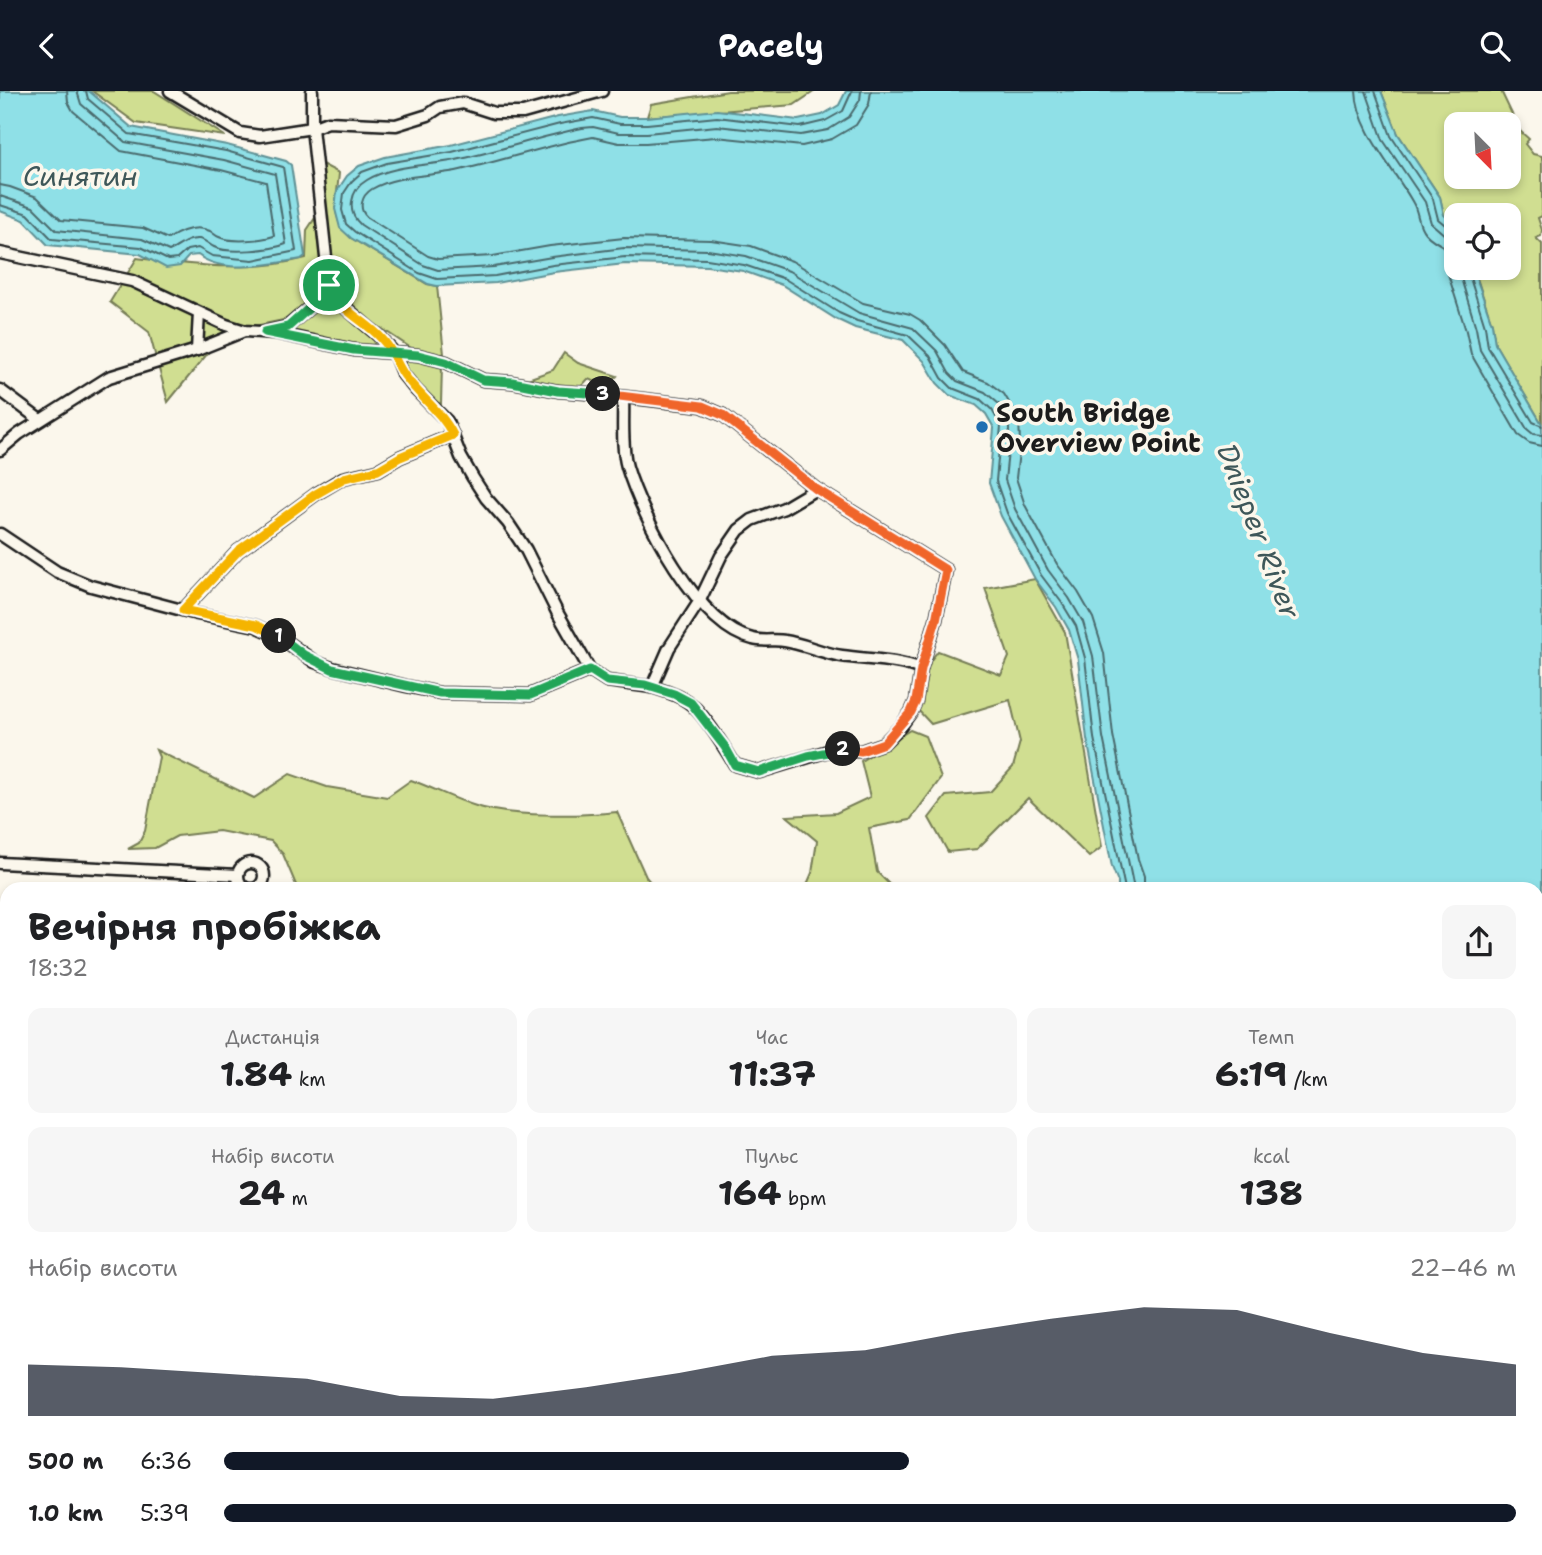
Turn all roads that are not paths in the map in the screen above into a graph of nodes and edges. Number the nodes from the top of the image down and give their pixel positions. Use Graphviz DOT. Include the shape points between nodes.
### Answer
graph roads {
  1 [pos="170,91"];
  2 [pos="312,91"];
  3 [pos="602,91"];
  4 [pos="312,128"];
  5 [pos="0,253"];
  6 [pos="329,285"];
  7 [pos="199,313"];
  8 [pos="245,331"];
  9 [pos="265,332"];
  10 [pos="197,350"];
  11 [pos="394,353"];
  12 [pos="0,390"];
  13 [pos="623,397"];
  14 [pos="40,420"];
  15 [pos="453,435"];
  16 [pos="0,450"];
  17 [pos="816,489"];
  18 [pos="0,534"];
  19 [pos="699,602"];
  20 [pos="183,610"];
  21 [pos="921,669"];
  22 [pos="590,670"];
  23 [pos="652,687"];
  24 [pos="0,863"];
  25 [pos="238,875"];
  1 -- 4 [label="street" via="240,133 260,137"];
  2 -- 4 [label="street"];
  3 -- 4 [label="street" via="523,113 494,113 463,103 396,125 328,122"];
  4 -- 6 [label="street"];
  5 -- 7 [label="street" via="132,281"];
  6 -- 9 [label="street" via="288,327"];
  6 -- 11 [label="street" via="335,299"];
  7 -- 8 [label="street"];
  7 -- 10 [label="street"];
  8 -- 9 [label="street"];
  8 -- 10 [label="street"];
  9 -- 11 [label="street"];
  10 -- 14 [label="street" via="109,377"];
  11 -- 13 [label="street" via="446,362 483,380"];
  11 -- 15 [label="street" via="402,373 447,421"];
  12 -- 14 [label="street"];
  13 -- 17 [label="street" via="702,406 723,415"];
  13 -- 19 [label="street" via="626,464 661,544"];
  14 -- 16 [label="street"];
  15 -- 20 [label="street" via="378,470 344,478 316,494 238,551"];
  15 -- 22 [label="street" via="473,478 526,550"];
  17 -- 19 [label="street" via="739,530"];
  17 -- 21 [label="street" via="946,570"];
  18 -- 20 [label="street" via="57,572"];
  19 -- 21 [label="street" via="732,632 754,640 784,641"];
  19 -- 23 [label="street" via="669,648"];
  20 -- 22 [label="street" via="256,625 332,669 440,693 530,695"];
  21 -- 23 [label="street" via="911,712 884,743 861,751 828,751 759,772 735,765 691,703"];
  22 -- 23 [label="street" via="607,681"];
  24 -- 25 [label="street"];
}
